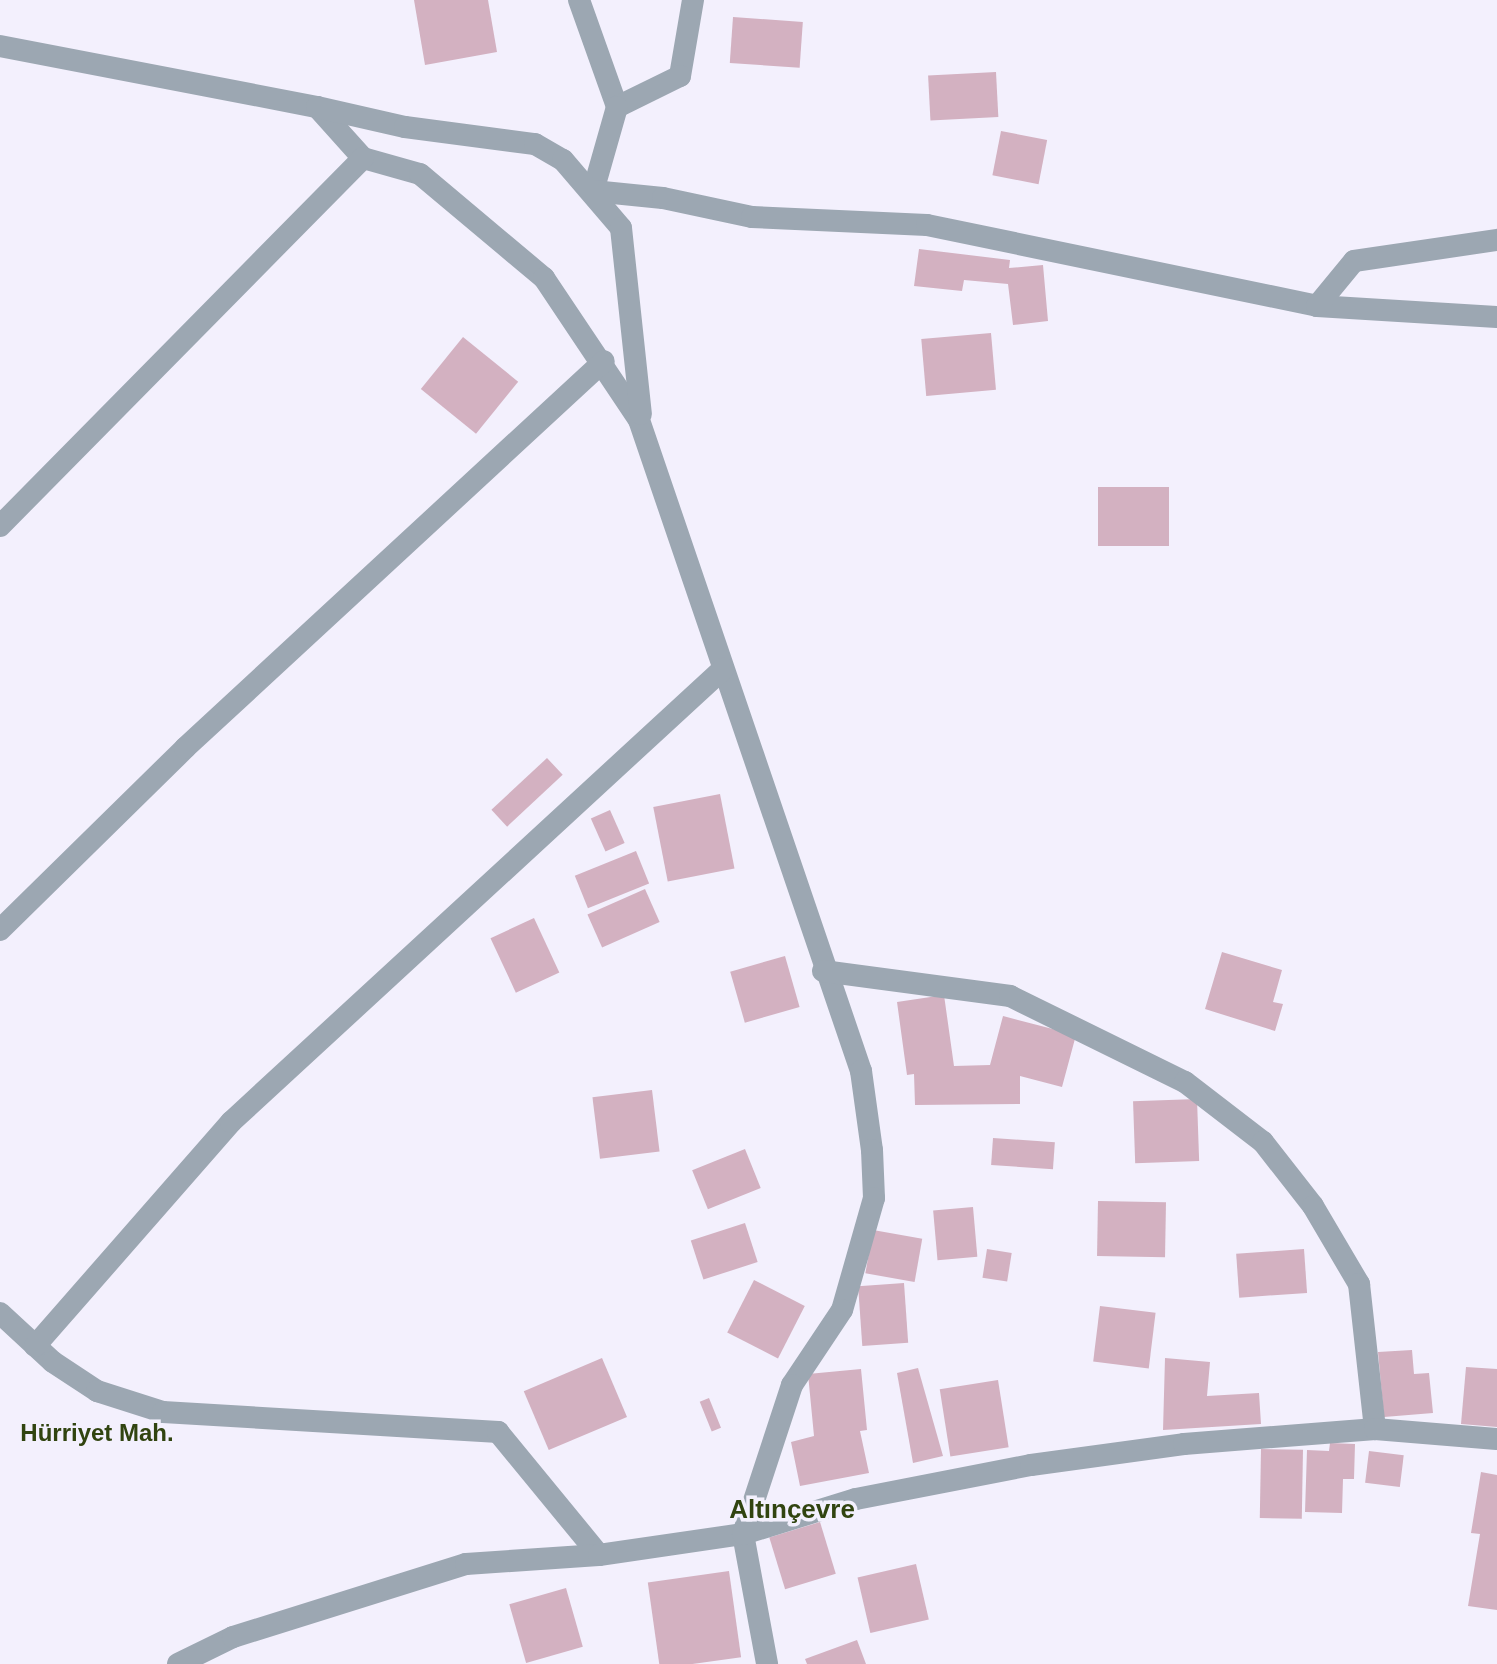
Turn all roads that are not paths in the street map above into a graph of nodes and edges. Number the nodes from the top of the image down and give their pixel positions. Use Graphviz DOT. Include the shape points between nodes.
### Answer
graph roads {
  1 [pos="579,0"];
  2 [pos="693,0"];
  3 [pos="0,46"];
  4 [pos="317,107"];
  5 [pos="617,107"];
  6 [pos="363,158"];
  7 [pos="593,191"];
  8 [pos="1497,240"];
  9 [pos="1317,306"];
  10 [pos="1497,317"];
  11 [pos="604,361"];
  12 [pos="643,429"];
  13 [pos="0,526"];
  14 [pos="723,669"];
  15 [pos="0,930"];
  16 [pos="823,971"];
  17 [pos="0,1313"];
  18 [pos="35,1346"];
  19 [pos="1375,1429"];
  20 [pos="1497,1439"];
  21 [pos="743,1534"];
  22 [pos="599,1555"];
  23 [pos="178,1664"];
  24 [pos="767,1664"];
  1 -- 5 [label="street"];
  2 -- 5 [label="street" via="680,76"];
  3 -- 4 [label="street"];
  4 -- 6 [label="street"];
  4 -- 7 [label="street" via="405,127 535,144 563,160"];
  5 -- 7 [label="street"];
  6 -- 11 [label="street" via="420,174 544,278"];
  6 -- 13 [label="street"];
  7 -- 9 [label="street" via="663,198 752,217 927,225"];
  7 -- 12 [label="street" via="621,228"];
  8 -- 9 [label="street" via="1354,261"];
  9 -- 10 [label="street"];
  11 -- 12 [label="street"];
  11 -- 15 [label="street" via="185,748"];
  12 -- 14 [label="street"];
  14 -- 16 [label="street"];
  14 -- 18 [label="street" via="231,1122"];
  16 -- 19 [label="street" via="1010,996 1185,1082 1263,1142 1313,1206 1359,1284"];
  16 -- 21 [label="street" via="861,1071 874,1198 842,1310 792,1385"];
  17 -- 18 [label="street"];
  18 -- 22 [label="street" via="97,1391 163,1412 498,1432"];
  19 -- 20 [label="street"];
  19 -- 21 [label="street" via="1184,1444 1031,1465 856,1499"];
  21 -- 22 [label="street"];
  21 -- 24 [label="street"];
  22 -- 23 [label="street" via="466,1564 233,1637"];
}
